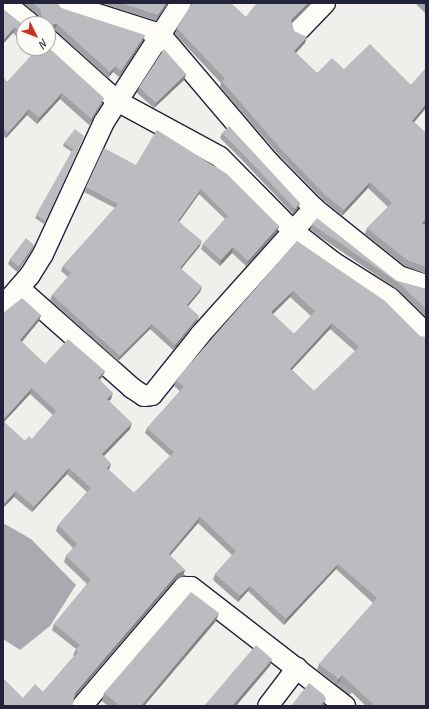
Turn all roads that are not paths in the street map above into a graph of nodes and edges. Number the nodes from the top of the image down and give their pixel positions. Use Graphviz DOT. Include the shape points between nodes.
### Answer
graph roads {
  1 [pos="5,3"];
  2 [pos="63,3"];
  3 [pos="181,3"];
  4 [pos="325,3"];
  5 [pos="21,16"];
  6 [pos="300,29"];
  7 [pos="160,34"];
  8 [pos="56,46"];
  9 [pos="117,101"];
  10 [pos="314,208"];
  11 [pos="293,231"];
  12 [pos="426,285"];
  13 [pos="19,288"];
  14 [pos="3,306"];
  15 [pos="426,333"];
  16 [pos="297,668"];
  17 [pos="82,706"];
  18 [pos="268,706"];
  19 [pos="345,706"];
  1 -- 5 [label="street"];
  2 -- 7 [label="street"];
  3 -- 7 [label="street"];
  4 -- 6 [label="street"];
  7 -- 9 [label="street"];
  7 -- 10 [label="street" via="269,162"];
  8 -- 9 [label="street"];
  9 -- 11 [label="street" via="211,151"];
  9 -- 13 [label="street" via="43,254"];
  10 -- 11 [label="street"];
  10 -- 12 [label="street" via="399,276"];
  11 -- 13 [label="street" via="200,335 152,395 144,396 132,388"];
  11 -- 15 [label="street" via="333,262 390,298"];
  13 -- 14 [label="street"];
  16 -- 17 [label="street" via="198,591 184,587"];
  16 -- 18 [label="street"];
  16 -- 19 [label="street"];
}
